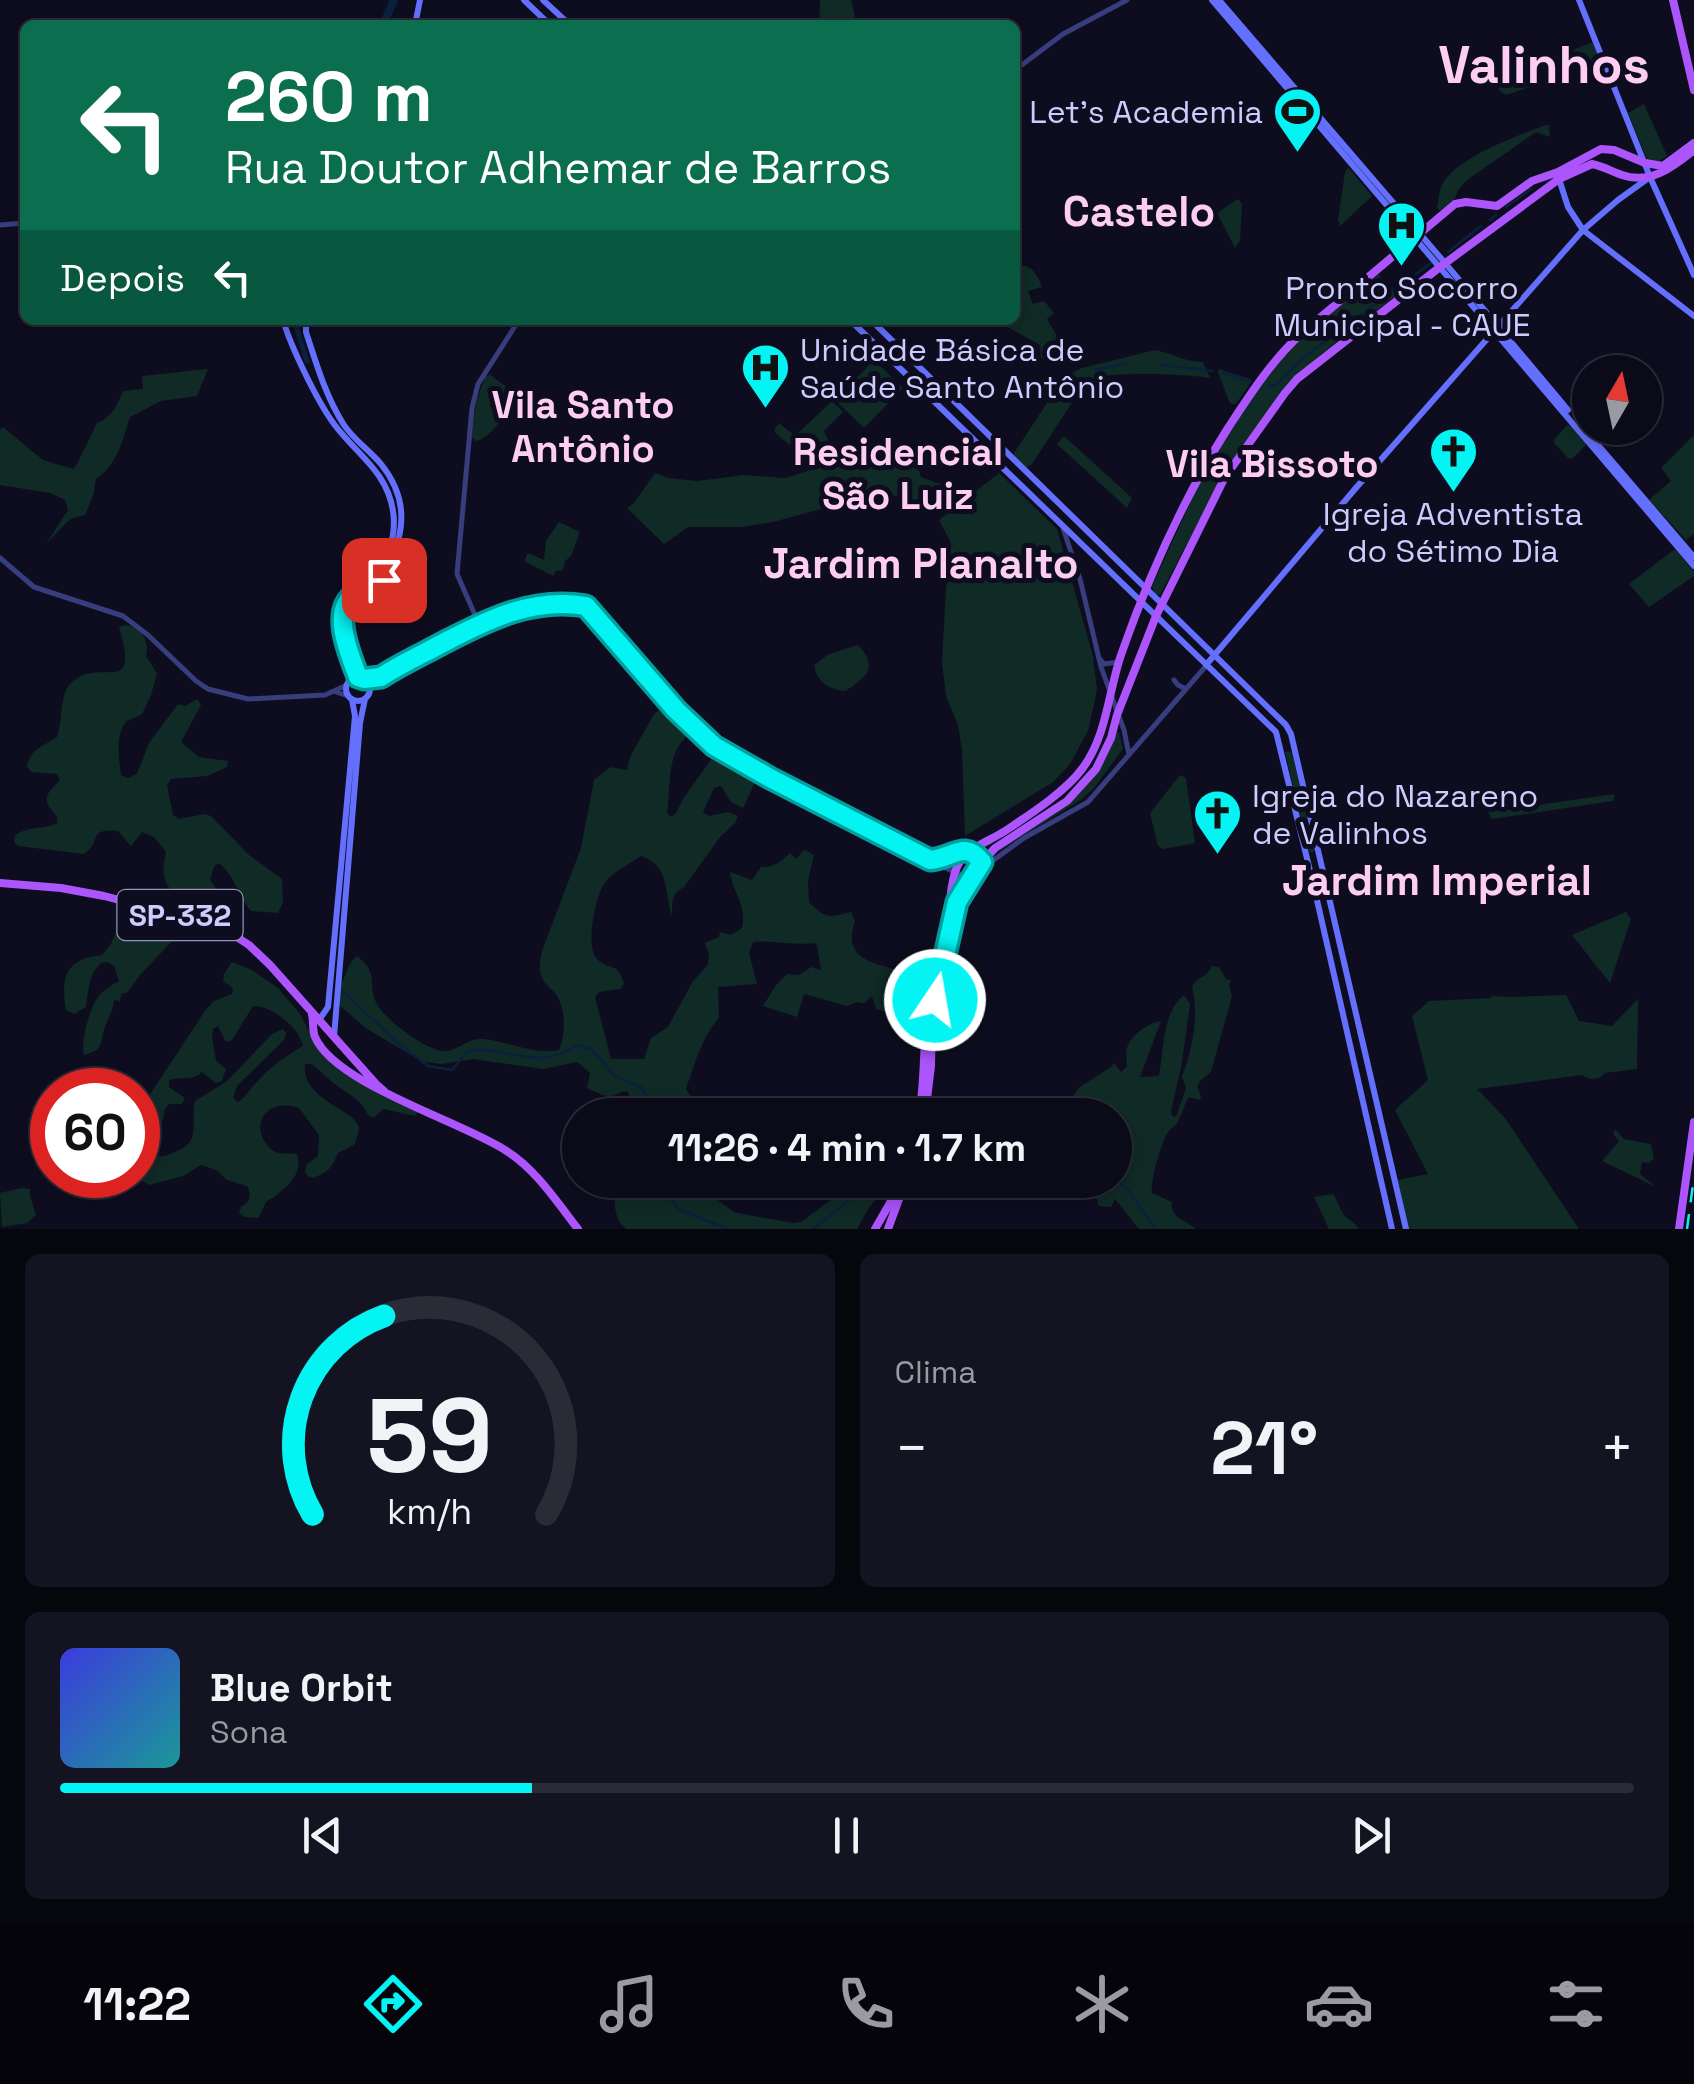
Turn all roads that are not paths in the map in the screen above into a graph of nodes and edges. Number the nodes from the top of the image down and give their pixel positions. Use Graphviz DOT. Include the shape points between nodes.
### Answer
graph roads {
  1 [pos="524,0"];
  2 [pos="543,0"];
  3 [pos="1127,0"];
  4 [pos="1216,0"];
  5 [pos="1579,0"];
  6 [pos="1676,0"];
  7 [pos="545,20"];
  8 [pos="565,20"];
  9 [pos="1020,66"];
  10 [pos="1694,72"];
  11 [pos="1694,90"];
  12 [pos="1694,147"];
  13 [pos="1610,150"];
  14 [pos="1631,158"];
  15 [pos="1645,163"];
  16 [pos="1602,166"];
  17 [pos="1629,177"];
  18 [pos="1650,177"];
  19 [pos="1559,179"];
  20 [pos="1497,206"];
  21 [pos="1505,219"];
  22 [pos="1583,230"];
  23 [pos="1418,236"];
  24 [pos="1443,265"];
  25 [pos="1694,275"];
  26 [pos="1694,316"];
  27 [pos="285,325"];
  28 [pos="306,325"];
  29 [pos="516,325"];
  30 [pos="855,325"];
  31 [pos="876,325"];
  32 [pos="1496,328"];
  33 [pos="1213,452"];
  34 [pos="1232,466"];
  35 [pos="1062,526"];
  36 [pos="1694,557"];
  37 [pos="0,558"];
  38 [pos="1694,566"];
  39 [pos="378,570"];
  40 [pos="377,585"];
  41 [pos="1147,587"];
  42 [pos="1162,603"];
  43 [pos="1142,604"];
  44 [pos="1156,616"];
  45 [pos="479,624"];
  46 [pos="1098,656"];
  47 [pos="1214,656"];
  48 [pos="1119,662"];
  49 [pos="1206,666"];
  50 [pos="381,677"];
  51 [pos="355,680"];
  52 [pos="1174,680"];
  53 [pos="1186,689"];
  54 [pos="370,690"];
  55 [pos="336,692"];
  56 [pos="1112,694"];
  57 [pos="350,698"];
  58 [pos="1124,698"];
  59 [pos="365,699"];
  60 [pos="1118,715"];
  61 [pos="1119,731"];
  62 [pos="1129,755"];
  63 [pos="970,852"];
  64 [pos="944,858"];
  65 [pos="930,860"];
  66 [pos="982,865"];
  67 [pos="944,867"];
  68 [pos="955,872"];
  69 [pos="972,875"];
  70 [pos="0,887"];
  71 [pos="316,1020"];
  72 [pos="334,1038"];
  73 [pos="322,1048"];
  74 [pos="384,1091"];
  75 [pos="923,1098"];
  76 [pos="925,1098"];
  77 [pos="1694,1122"];
  78 [pos="893,1198"];
  79 [pos="897,1198"];
  80 [pos="578,1229"];
  81 [pos="874,1229"];
  82 [pos="888,1229"];
  83 [pos="1392,1229"];
  84 [pos="1406,1229"];
  85 [pos="1679,1229"];
  1 -- 7 [label="main road"];
  2 -- 8 [label="main road"];
  3 -- 9 [label="street"];
  4 -- 23 [label="main road"];
  5 -- 15 [label="main road"];
  6 -- 10 [label="main road"];
  6 -- 11 [label="main road"];
  12 -- 15 [label="main road" via="1663,166"];
  12 -- 18 [label="main road"];
  13 -- 14 [label="main road"];
  13 -- 16 [label="main road" via="1600,157"];
  13 -- 20 [label="main road" via="1532,182"];
  14 -- 15 [label="main road"];
  14 -- 17 [label="main road" via="1637,167"];
  15 -- 18 [label="main road"];
  16 -- 17 [label="main road"];
  16 -- 19 [label="main road" via="1586,165"];
  17 -- 18 [label="main road"];
  18 -- 22 [label="main road"];
  18 -- 25 [label="main road"];
  19 -- 21 [label="main road"];
  19 -- 22 [label="main road"];
  20 -- 21 [label="main road"];
  20 -- 23 [label="main road" via="1455,204"];
  21 -- 24 [label="main road"];
  22 -- 26 [label="main road"];
  22 -- 32 [label="main road"];
  23 -- 24 [label="main road"];
  23 -- 33 [label="main road" via="1287,347"];
  24 -- 32 [label="main road"];
  24 -- 34 [label="main road" via="1297,380"];
  27 -- 39 [label="main road" via="328,416 384,481 394,528"];
  28 -- 40 [label="main road" via="337,412 394,486 402,531"];
  29 -- 45 [label="street" via="478,384 472,408 457,574"];
  30 -- 35 [label="main road"];
  31 -- 41 [label="main road"];
  32 -- 36 [label="main road"];
  32 -- 38 [label="main road"];
  32 -- 47 [label="main road"];
  33 -- 34 [label="main road" via="1217,468"];
  33 -- 41 [label="main road"];
  34 -- 42 [label="main road"];
  35 -- 43 [label="main road"];
  35 -- 46 [label="street"];
  37 -- 55 [label="street" via="34,588 123,616 208,689 248,699"];
  39 -- 40 [label="main road"];
  39 -- 51 [label="main road" via="344,595 336,610"];
  40 -- 51 [label="main road" via="349,599 342,615"];
  41 -- 42 [label="main road"];
  41 -- 43 [label="main road"];
  42 -- 44 [label="main road"];
  42 -- 47 [label="main road"];
  43 -- 44 [label="main road"];
  43 -- 48 [label="main road"];
  44 -- 49 [label="main road"];
  44 -- 58 [label="main road"];
  45 -- 50 [label="street"];
  45 -- 65 [label="street" via="532,606 586,606 714,746"];
  46 -- 48 [label="street" via="1104,664"];
  46 -- 56 [label="street"];
  47 -- 49 [label="main road"];
  47 -- 84 [label="main road" via="1291,734"];
  48 -- 56 [label="main road"];
  49 -- 53 [label="street"];
  49 -- 83 [label="main road" via="1278,736"];
  50 -- 51 [label="street"];
  50 -- 54 [label="street"];
  51 -- 54 [label="main road"];
  51 -- 55 [label="street"];
  51 -- 57 [label="main road"];
  52 -- 53 [label="street"];
  53 -- 62 [label="street"];
  54 -- 59 [label="main road"];
  55 -- 57 [label="street"];
  56 -- 58 [label="main road"];
  56 -- 60 [label="street"];
  56 -- 63 [label="main road" via="1080,772"];
  57 -- 59 [label="main road"];
  57 -- 71 [label="main road" via="355,716 328,1008"];
  58 -- 60 [label="main road"];
  59 -- 72 [label="main road"];
  60 -- 61 [label="main road"];
  61 -- 62 [label="street"];
  61 -- 66 [label="main road" via="1076,794 994,848"];
  62 -- 66 [label="street" via="1088,802"];
  63 -- 64 [label="street"];
  63 -- 66 [label="street"];
  63 -- 68 [label="main road"];
  64 -- 65 [label="street"];
  64 -- 67 [label="street"];
  65 -- 67 [label="street"];
  66 -- 69 [label="main road"];
  67 -- 68 [label="street"];
  68 -- 69 [label="street"];
  68 -- 75 [label="main road" via="929,1002"];
  69 -- 76 [label="main road" via="955,910 938,984"];
  70 -- 71 [label="main road, SP-332" via="104,896 214,926 249,945"];
  71 -- 72 [label="main road, SP-332"];
  71 -- 73 [label="main road, SP-332"];
  72 -- 73 [label="main road" via="332,1047"];
  72 -- 74 [label="main road, SP-332"];
  73 -- 74 [label="main road, SP-332" via="345,1071"];
  74 -- 80 [label="main road, SP-332" via="512,1154"];
  77 -- 85 [label="main road"];
  78 -- 81 [label="main road"];
  79 -- 82 [label="main road"];
}
